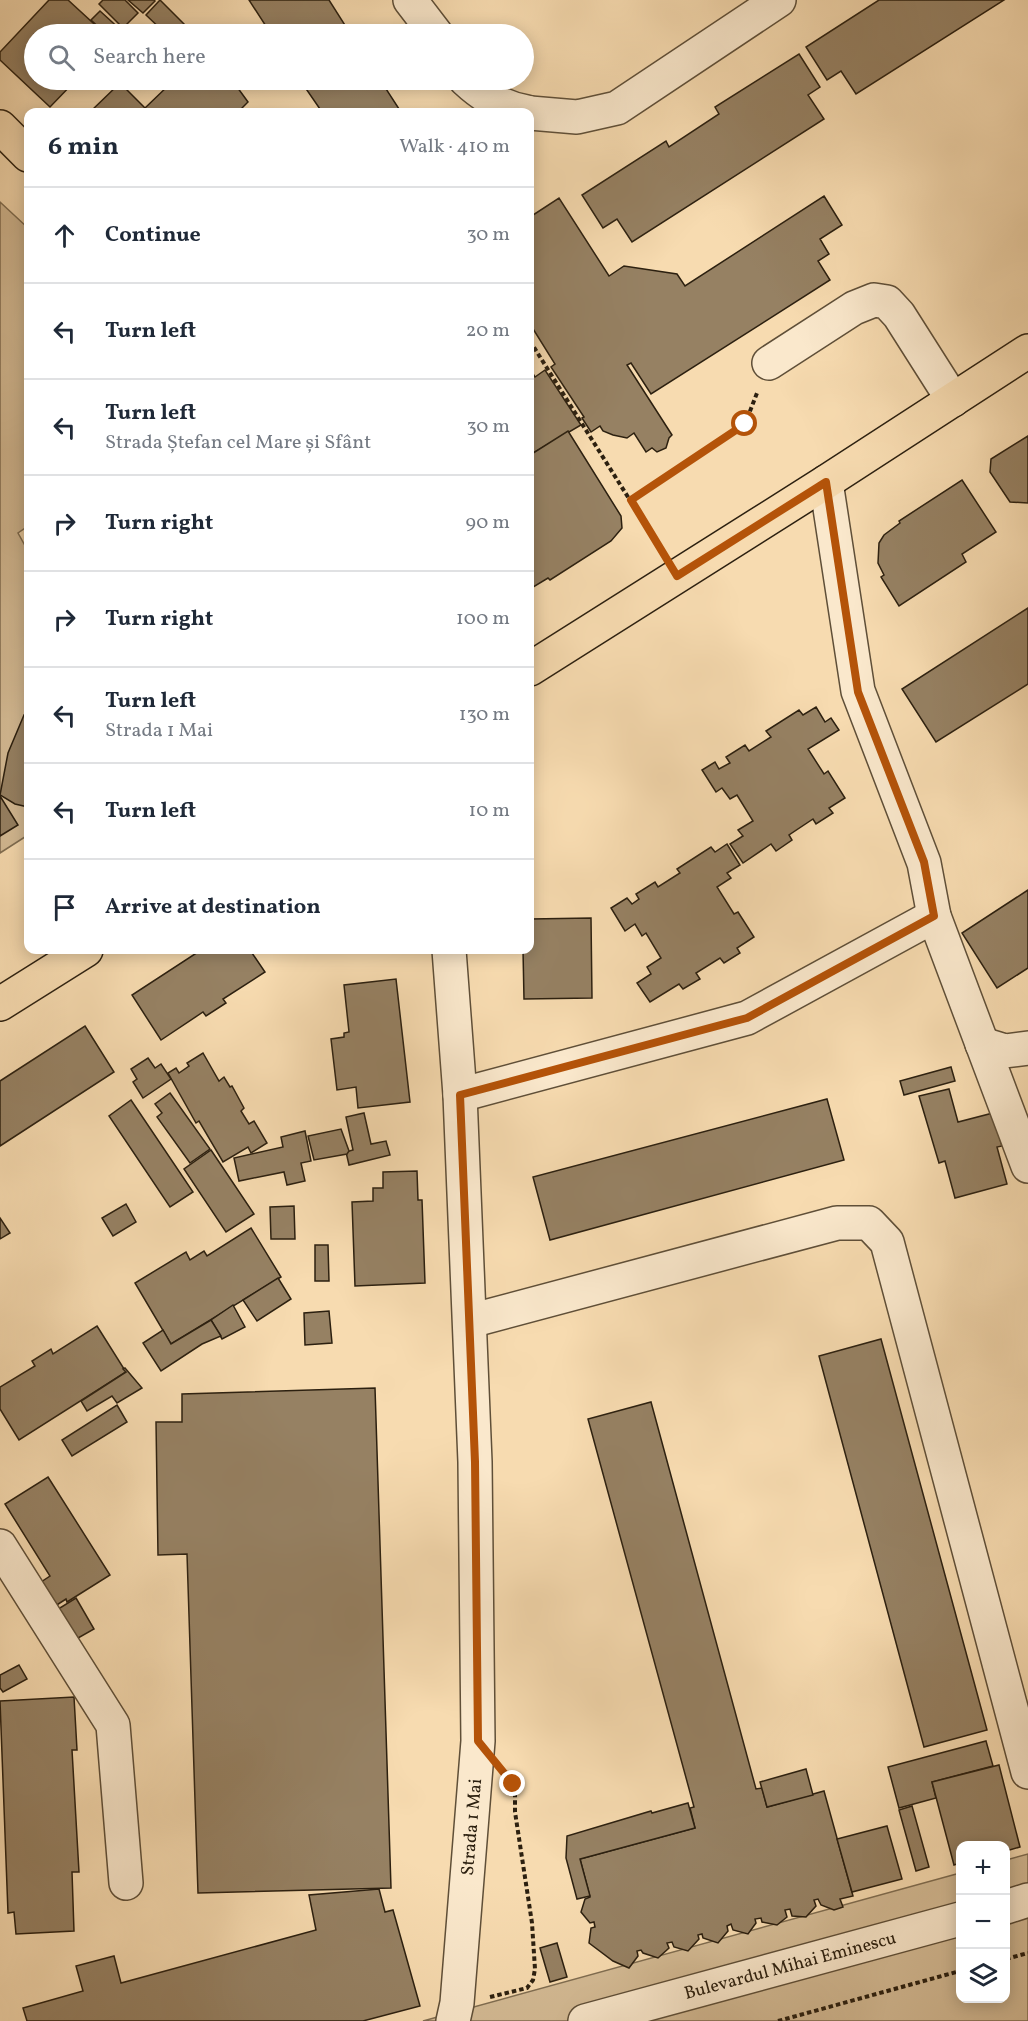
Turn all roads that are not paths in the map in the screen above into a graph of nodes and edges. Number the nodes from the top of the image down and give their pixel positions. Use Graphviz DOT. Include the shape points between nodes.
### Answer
graph roads {
  1 [pos="410,0"];
  2 [pos="779,0"];
  3 [pos="428,24"];
  4 [pos="478,90"];
  5 [pos="510,108"];
  6 [pos="534,113"];
  7 [pos="0,127"];
  8 [pos="24,151"];
  9 [pos="1028,351"];
  10 [pos="769,363"];
  11 [pos="953,400"];
  12 [pos="826,482"];
  13 [pos="534,666"];
  14 [pos="934,916"];
  15 [pos="80,954"];
  16 [pos="449,954"];
  17 [pos="0,1004"];
  18 [pos="982,1044"];
  19 [pos="1028,1047"];
  20 [pos="460,1095"];
  21 [pos="1028,1166"];
  22 [pos="470,1321"];
  23 [pos="0,1546"];
  24 [pos="1028,1772"];
  25 [pos="126,1883"];
  26 [pos="1028,1900"];
  27 [pos="1010,1905"];
  28 [pos="956,1920"];
  29 [pos="455,2012"];
  30 [pos="585,2021"];
  1 -- 3 [label="street"];
  2 -- 6 [label="street" via="617,108 577,117"];
  4 -- 5 [label="street"];
  7 -- 8 [label="main road"];
  9 -- 11 [label="main road"];
  10 -- 11 [label="street" via="854,308 874,300 887,302"];
  11 -- 12 [label="main road"];
  12 -- 13 [label="main road"];
  12 -- 14 [label="street" via="858,692 924,862"];
  14 -- 18 [label="street"];
  14 -- 20 [label="street" via="747,1018"];
  15 -- 17 [label="main road"];
  16 -- 20 [label="street, Strada 1 Mai"];
  18 -- 19 [label="street" via="1005,1051"];
  18 -- 21 [label="street"];
  20 -- 22 [label="street, Strada 1 Mai"];
  22 -- 24 [label="street" via="837,1223 869,1223 887,1242"];
  22 -- 29 [label="street, Strada 1 Mai" via="478,1741"];
  23 -- 25 [label="street" via="113,1725"];
  26 -- 27 [label="street"];
  28 -- 30 [label="street, Bulevardul Mihai Eminescu"];
}
